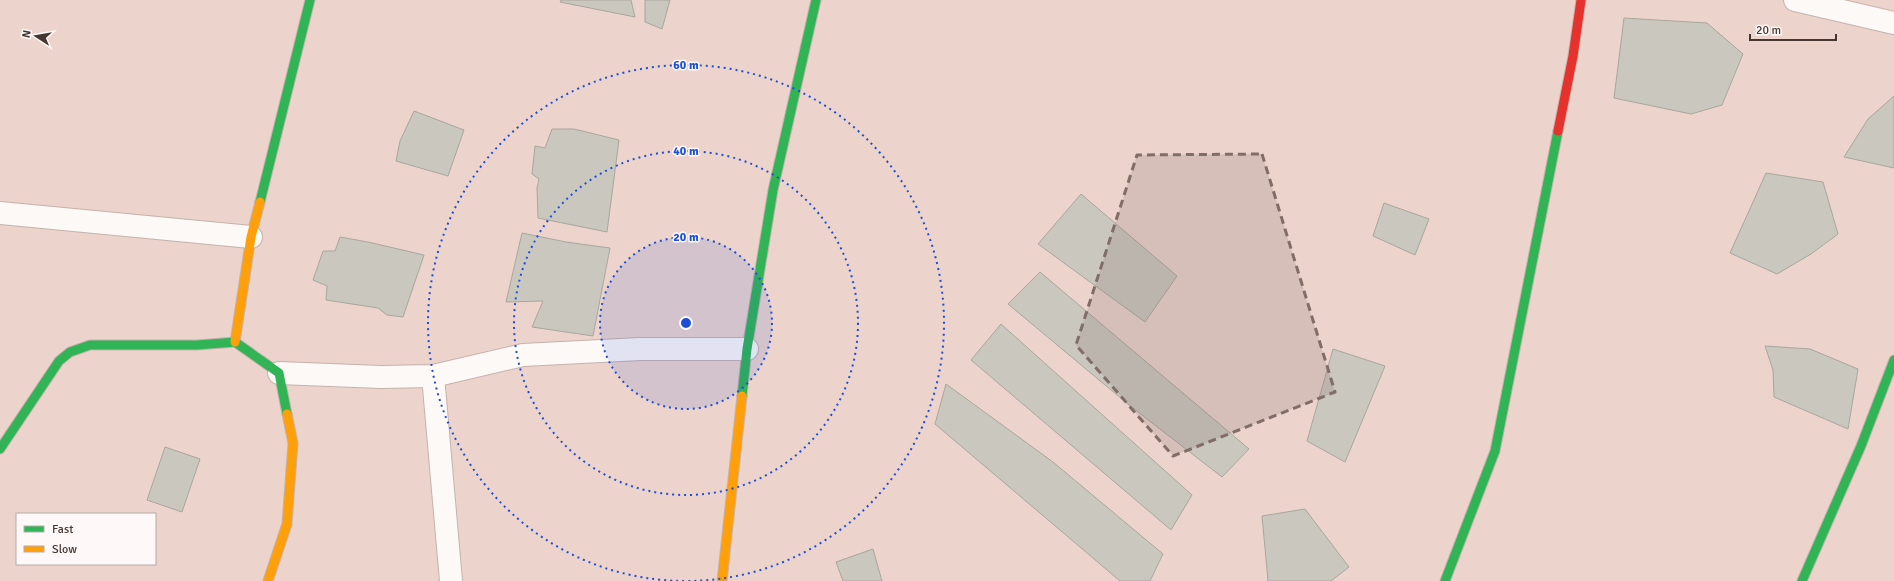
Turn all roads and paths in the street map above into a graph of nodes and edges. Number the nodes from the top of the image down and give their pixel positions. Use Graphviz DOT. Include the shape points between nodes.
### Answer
graph roads {
  1 [pos="310,0"];
  2 [pos="816,0"];
  3 [pos="1581,0"];
  4 [pos="1795,0"];
  5 [pos="1894,23"];
  6 [pos="0,214"];
  7 [pos="252,237"];
  8 [pos="235,342"];
  9 [pos="747,349"];
  10 [pos="1894,360"];
  11 [pos="279,373"];
  12 [pos="433,376"];
  13 [pos="0,449"];
  14 [pos="268,581"];
  15 [pos="451,581"];
  16 [pos="722,581"];
  17 [pos="1445,581"];
  18 [pos="1802,581"];
  1 -- 7 [label="street"];
  2 -- 9 [label="street" via="773,190"];
  3 -- 17 [label="street" via="1573,56 1495,451"];
  4 -- 5 [label="street"];
  6 -- 7 [label="street"];
  7 -- 8 [label="street"];
  8 -- 11 [label="street"];
  8 -- 13 [label="street" via="197,345 90,345 70,352 59,361"];
  9 -- 12 [label="street" via="640,349 523,355"];
  9 -- 16 [label="street"];
  10 -- 18 [label="street" via="1861,446"];
  11 -- 12 [label="street"];
  11 -- 14 [label="street" via="293,443 287,524"];
  12 -- 15 [label="street"];
}
